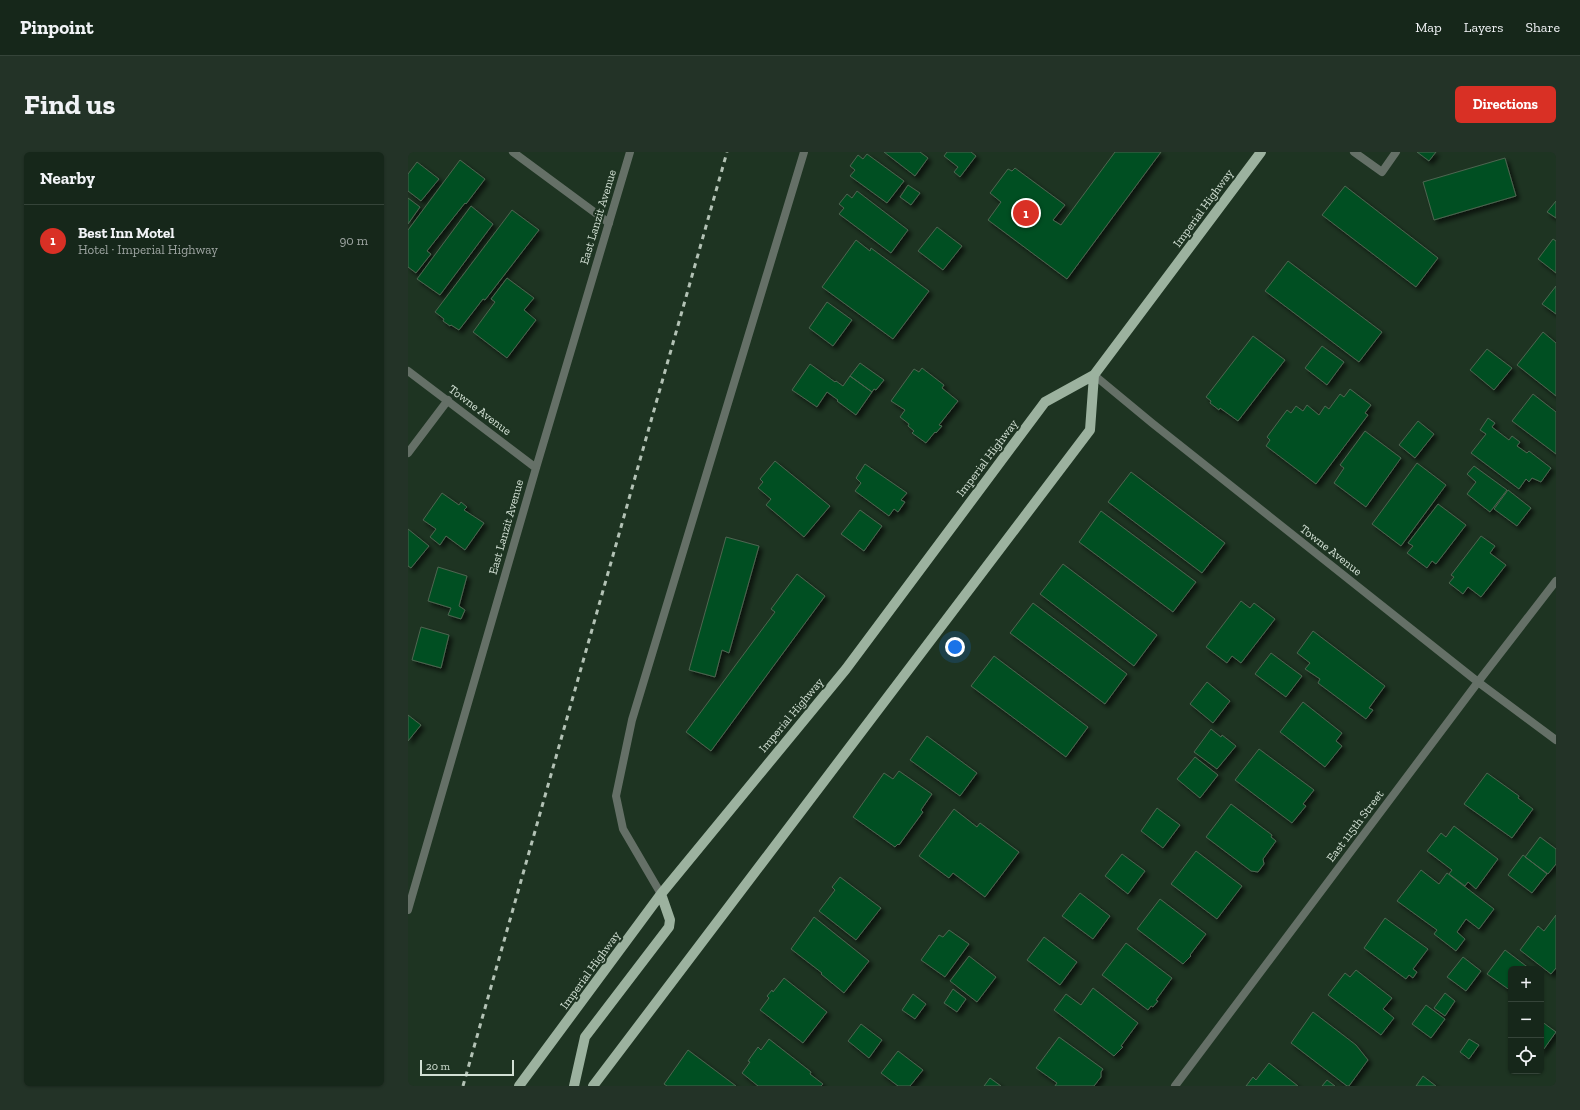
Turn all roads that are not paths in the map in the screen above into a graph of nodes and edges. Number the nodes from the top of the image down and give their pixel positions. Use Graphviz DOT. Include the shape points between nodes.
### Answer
graph roads {
  1 [pos="513,152"];
  2 [pos="630,152"];
  3 [pos="804,152"];
  4 [pos="1261,152"];
  5 [pos="1354,152"];
  6 [pos="1396,152"];
  7 [pos="609,223"];
  8 [pos="408,371"];
  9 [pos="1094,375"];
  10 [pos="448,400"];
  11 [pos="408,453"];
  12 [pos="536,468"];
  13 [pos="1556,581"];
  14 [pos="1478,682"];
  15 [pos="1556,740"];
  16 [pos="661,894"];
  17 [pos="408,910"];
  18 [pos="519,1086"];
  19 [pos="574,1086"];
  20 [pos="594,1086"];
  21 [pos="1175,1086"];
  1 -- 7 [label="street"];
  2 -- 7 [label="street, East Lanzit Avenue"];
  3 -- 16 [label="street" via="632,720 616,796 623,829"];
  4 -- 9 [label="main road, Imperial Highway"];
  5 -- 6 [label="street" via="1382,172"];
  7 -- 12 [label="street, East Lanzit Avenue"];
  8 -- 10 [label="street, Towne Avenue"];
  9 -- 14 [label="street, Towne Avenue"];
  9 -- 16 [label="main road, Imperial Highway" via="1045,402 846,669"];
  9 -- 20 [label="main road" via="1090,430"];
  10 -- 11 [label="street"];
  10 -- 12 [label="street, Towne Avenue"];
  12 -- 17 [label="street, East Lanzit Avenue"];
  13 -- 14 [label="street, East 115th Street"];
  14 -- 15 [label="street, Towne Avenue"];
  14 -- 21 [label="street, East 115th Street"];
  16 -- 18 [label="main road, Imperial Highway"];
  16 -- 19 [label="main road" via="670,920 669,927 585,1037"];
}
